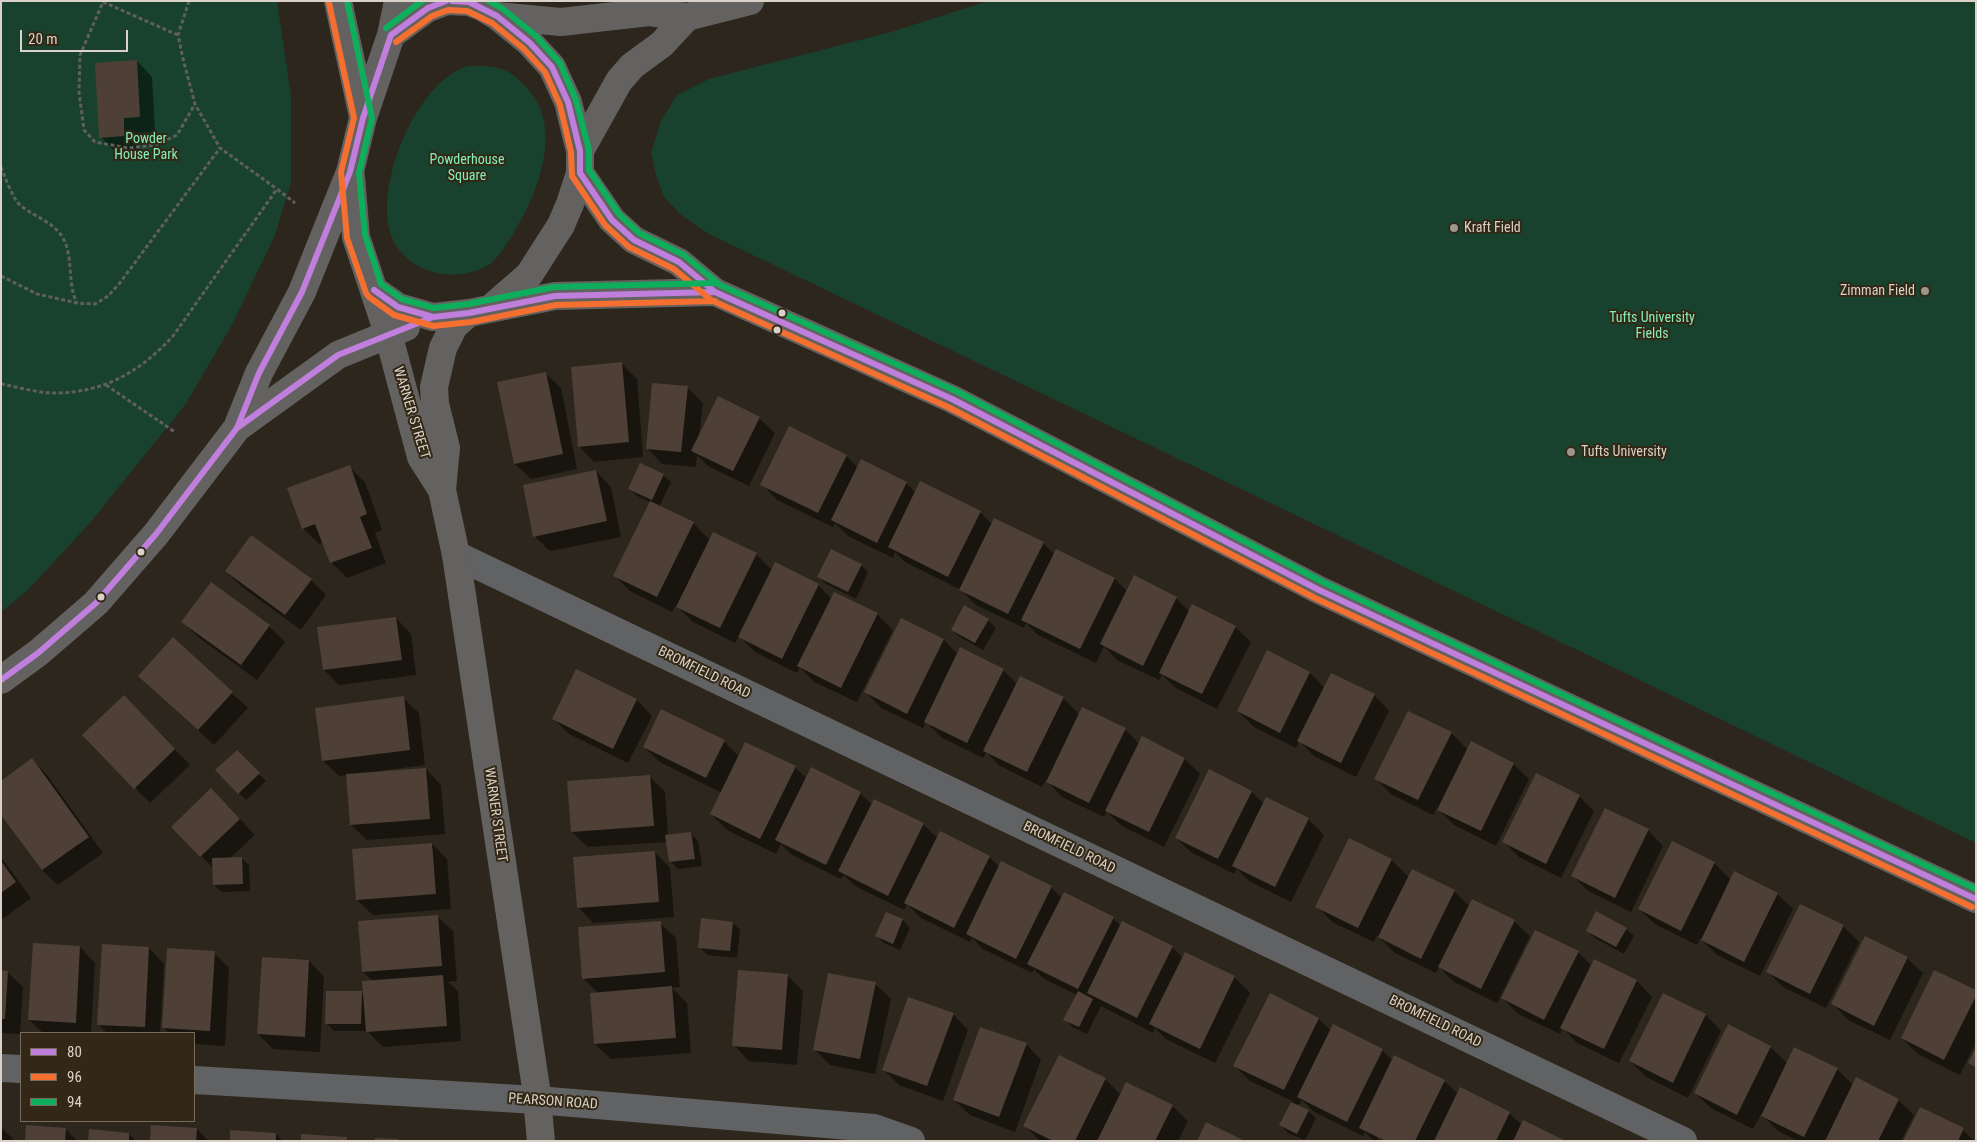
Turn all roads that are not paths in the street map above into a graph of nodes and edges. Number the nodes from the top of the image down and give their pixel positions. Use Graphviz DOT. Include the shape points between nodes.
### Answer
graph roads {
  1 [pos="338,1"];
  2 [pos="398,1"];
  3 [pos="750,1"];
  4 [pos="479,5"];
  5 [pos="687,18"];
  6 [pos="391,35"];
  7 [pos="363,118"];
  8 [pos="580,162"];
  9 [pos="350,172"];
  10 [pos="374,290"];
  11 [pos="715,292"];
  12 [pos="480,311"];
  13 [pos="433,317"];
  14 [pos="388,333"];
  15 [pos="237,428"];
  16 [pos="442,490"];
  17 [pos="456,555"];
  18 [pos="1,680"];
  19 [pos="1976,899"];
  20 [pos="1,1068"];
  21 [pos="20,1069"];
  22 [pos="195,1080"];
  23 [pos="537,1100"];
  24 [pos="541,1141"];
  25 [pos="910,1141"];
  26 [pos="1683,1141"];
  1 -- 7 [label="main road"];
  2 -- 6 [label="main road"];
  3 -- 5 [label="main road"];
  4 -- 5 [label="main road" via="561,22 649,12"];
  4 -- 6 [label="main road" via="447,2 428,8"];
  4 -- 8 [label="main road" via="530,43 552,68 568,102"];
  5 -- 8 [label="main road, WARNER STREET" via="619,81"];
  6 -- 7 [label="main road"];
  7 -- 9 [label="main road"];
  8 -- 11 [label="main road" via="612,220 634,240 679,262"];
  8 -- 12 [label="main road, WARNER STREET" via="561,225 530,275"];
  9 -- 10 [label="main road, WARNER STREET" via="356,237"];
  9 -- 15 [label="main road" via="302,292 259,373"];
  10 -- 13 [label="main road" via="398,306"];
  10 -- 14 [label="main road, WARNER STREET"];
  11 -- 12 [label="main road" via="555,296"];
  11 -- 19 [label="main road" via="952,399 1319,590"];
  12 -- 13 [label="main road"];
  12 -- 16 [label="main road, WARNER STREET" via="454,326 444,348 434,386 446,448"];
  13 -- 14 [label="main road"];
  14 -- 15 [label="main road" via="338,355"];
  14 -- 16 [label="main road, WARNER STREET" via="421,457"];
  15 -- 18 [label="main road" via="156,534 96,603 38,654"];
  16 -- 17 [label="main road, WARNER STREET"];
  17 -- 23 [label="main road, WARNER STREET"];
  17 -- 26 [label="street, BROMFIELD ROAD"];
  20 -- 21 [label="street"];
  22 -- 23 [label="street, PEARSON ROAD"];
  23 -- 24 [label="main road, WARNER STREET"];
  23 -- 25 [label="street, PEARSON ROAD" via="874,1128"];
}
